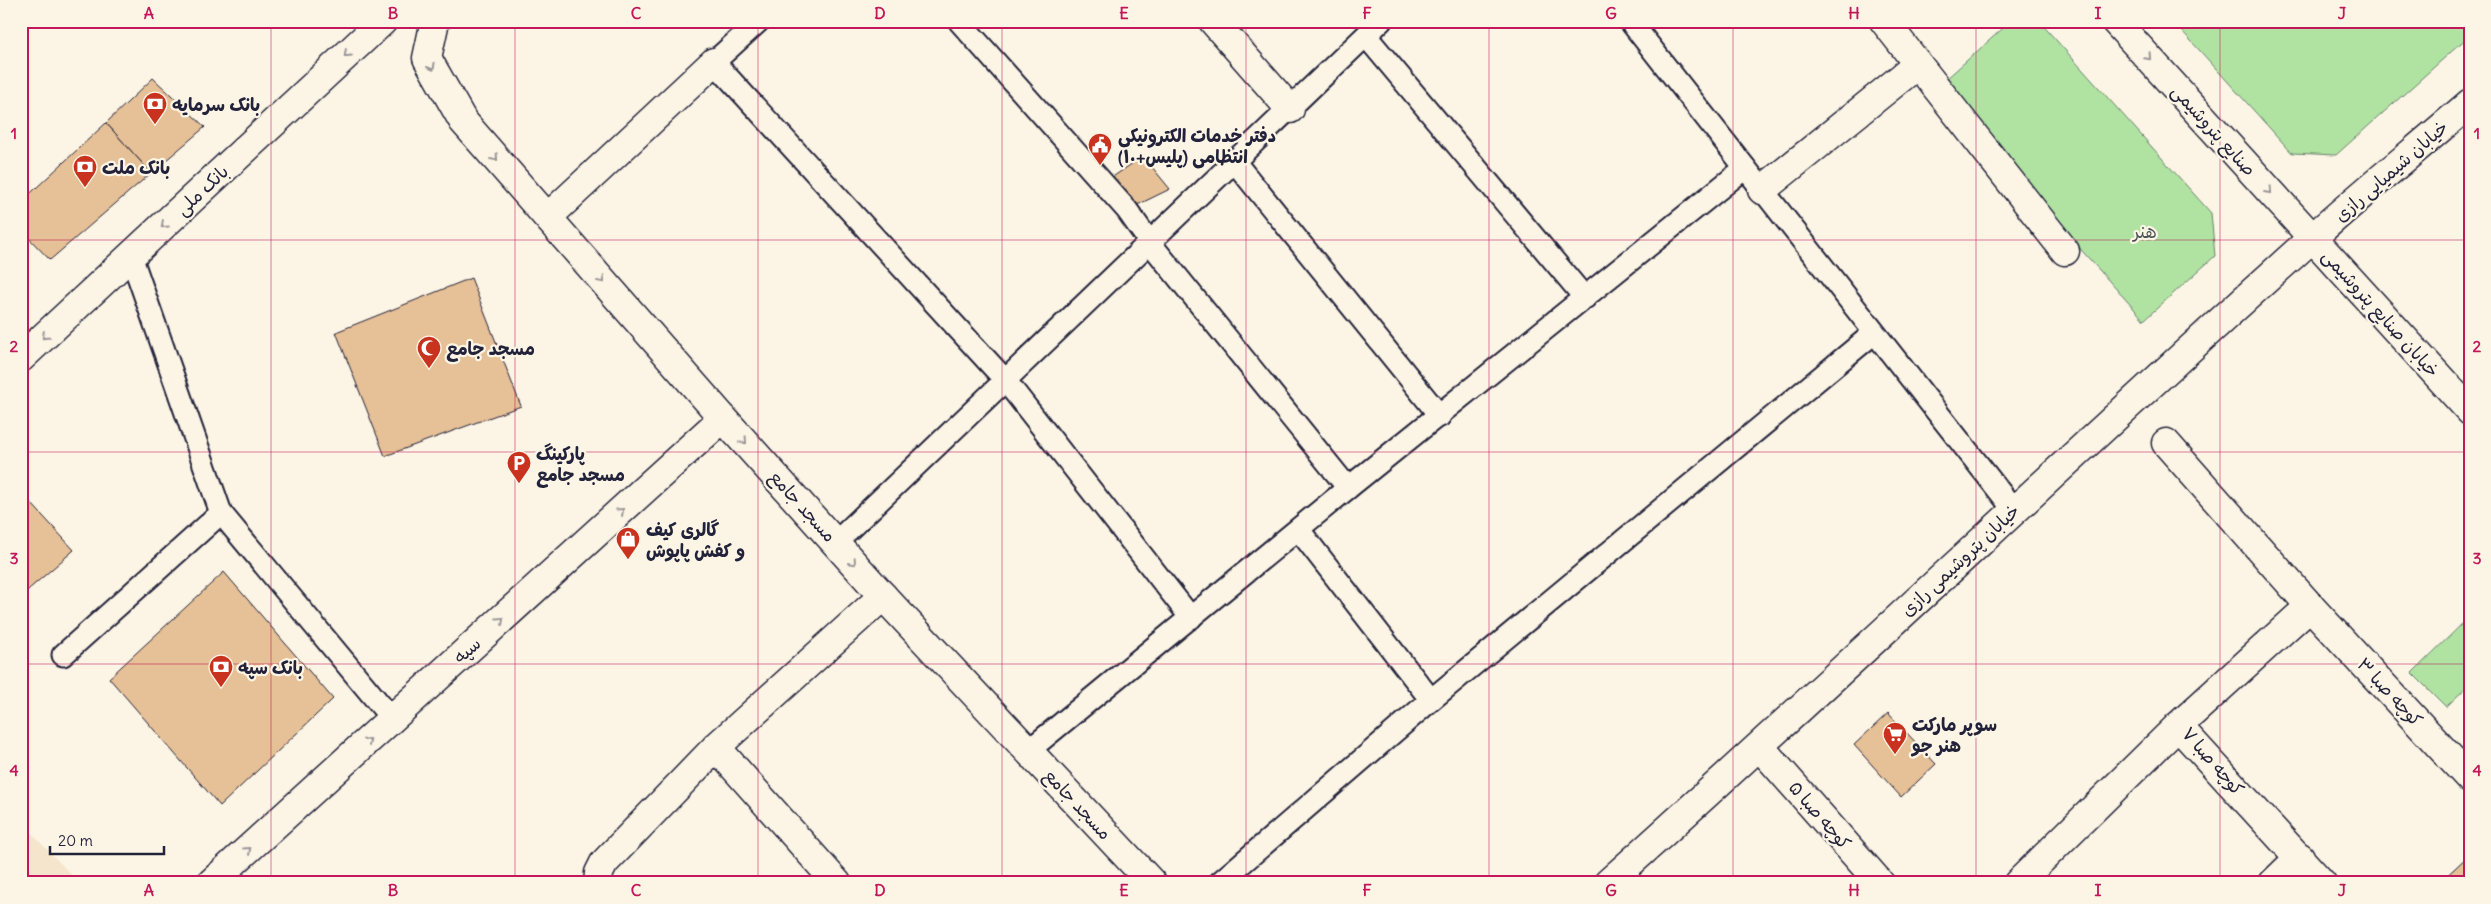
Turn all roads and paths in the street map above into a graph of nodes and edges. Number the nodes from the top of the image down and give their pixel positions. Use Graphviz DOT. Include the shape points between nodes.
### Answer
graph roads {
  1 [pos="383,21"];
  2 [pos="436,21"];
  3 [pos="759,21"];
  4 [pos="959,21"];
  5 [pos="1214,21"];
  6 [pos="1381,21"];
  7 [pos="1630,21"];
  8 [pos="1884,21"];
  9 [pos="2115,21"];
  10 [pos="1366,36"];
  11 [pos="714,62"];
  12 [pos="1917,65"];
  13 [pos="2470,103"];
  14 [pos="1290,109"];
  15 [pos="1234,162"];
  16 [pos="1745,168"];
  17 [pos="1762,190"];
  18 [pos="548,218"];
  19 [pos="2312,238"];
  20 [pos="1151,244"];
  21 [pos="2065,251"];
  22 [pos="131,256"];
  23 [pos="1585,298"];
  24 [pos="1874,333"];
  25 [pos="21,358"];
  26 [pos="1005,380"];
  27 [pos="2470,411"];
  28 [pos="1440,416"];
  29 [pos="723,418"];
  30 [pos="2166,443"];
  31 [pos="1348,488"];
  32 [pos="2014,510"];
  33 [pos="221,513"];
  34 [pos="1299,530"];
  35 [pos="836,542"];
  36 [pos="883,596"];
  37 [pos="2310,606"];
  38 [pos="1191,618"];
  39 [pos="63,656"];
  40 [pos="1431,700"];
  41 [pos="392,719"];
  42 [pos="2178,726"];
  43 [pos="716,747"];
  44 [pos="1760,747"];
  45 [pos="1028,751"];
  46 [pos="2470,779"];
  47 [pos="2300,857"];
  48 [pos="211,883"];
  49 [pos="598,883"];
  50 [pos="837,883"];
  51 [pos="1152,883"];
  52 [pos="1219,883"];
  53 [pos="1608,883"];
  54 [pos="1880,883"];
  55 [pos="2018,883"];
  56 [pos="2273,883"];
  57 [pos="2322,883"];
  1 -- 22 [label="street, بانک ملی, one-way"];
  2 -- 18 [label="street, مسجد جامع, one-way" via="427,58 463,121"];
  3 -- 11 [label="lane"];
  4 -- 20 [label="lane" via="1127,210"];
  5 -- 14 [label="street"];
  6 -- 10 [label="lane"];
  7 -- 16 [label="lane"];
  8 -- 12 [label="street"];
  9 -- 19 [label="street, صنایع پتروشیمی, one-way"];
  10 -- 14 [label="lane"];
  10 -- 23 [label="lane"];
  11 -- 18 [label="street"];
  11 -- 26 [label="lane"];
  12 -- 17 [label="street"];
  12 -- 21 [label="street"];
  13 -- 19 [label="street, خیابان شیمیایی رازی"];
  14 -- 15 [label="lane"];
  15 -- 20 [label="lane"];
  15 -- 28 [label="lane"];
  16 -- 17 [label="lane"];
  16 -- 23 [label="lane"];
  17 -- 24 [label="lane"];
  18 -- 29 [label="street, مسجد جامع, one-way"];
  19 -- 27 [label="street, خیابان صنایع پتروشیمی"];
  19 -- 32 [label="street, خیابان پتروشیمی رازی"];
  20 -- 26 [label="lane"];
  20 -- 31 [label="lane"];
  22 -- 25 [label="street, بانک ملی, one-way"];
  22 -- 33 [label="lane"];
  23 -- 28 [label="lane"];
  24 -- 32 [label="lane"];
  24 -- 40 [label="lane"];
  26 -- 35 [label="lane"];
  26 -- 38 [label="lane"];
  28 -- 31 [label="lane"];
  29 -- 35 [label="street, مسجد جامع, one-way"];
  41 -- 29 [label="street, سپه, one-way"];
  30 -- 37 [label="street, کوچه صبا ۳"];
  31 -- 34 [label="lane"];
  32 -- 44 [label="street, خیابان پتروشیمی رازی"];
  33 -- 39 [label="lane"];
  33 -- 41 [label="lane"];
  34 -- 38 [label="lane"];
  34 -- 40 [label="lane"];
  35 -- 36 [label="street, مسجد جامع, one-way"];
  36 -- 43 [label="street"];
  36 -- 45 [label="street, مسجد جامع"];
  37 -- 42 [label="street, کوچه صبا ۷"];
  37 -- 46 [label="street, کوچه صبا ۳"];
  38 -- 45 [label="lane"];
  40 -- 52 [label="lane"];
  48 -- 41 [label="street, سپه, one-way"];
  42 -- 47 [label="street, کوچه صبا ۷"];
  42 -- 55 [label="street"];
  43 -- 49 [label="street" via="604,863"];
  43 -- 50 [label="street"];
  44 -- 53 [label="street, خیابان پتروشیمی رازی"];
  44 -- 54 [label="street, کوچه صبا ۵"];
  45 -- 51 [label="street, مسجد جامع"];
  47 -- 56 [label="street"];
  47 -- 57 [label="street, کوچه صبا ۷"];
}
